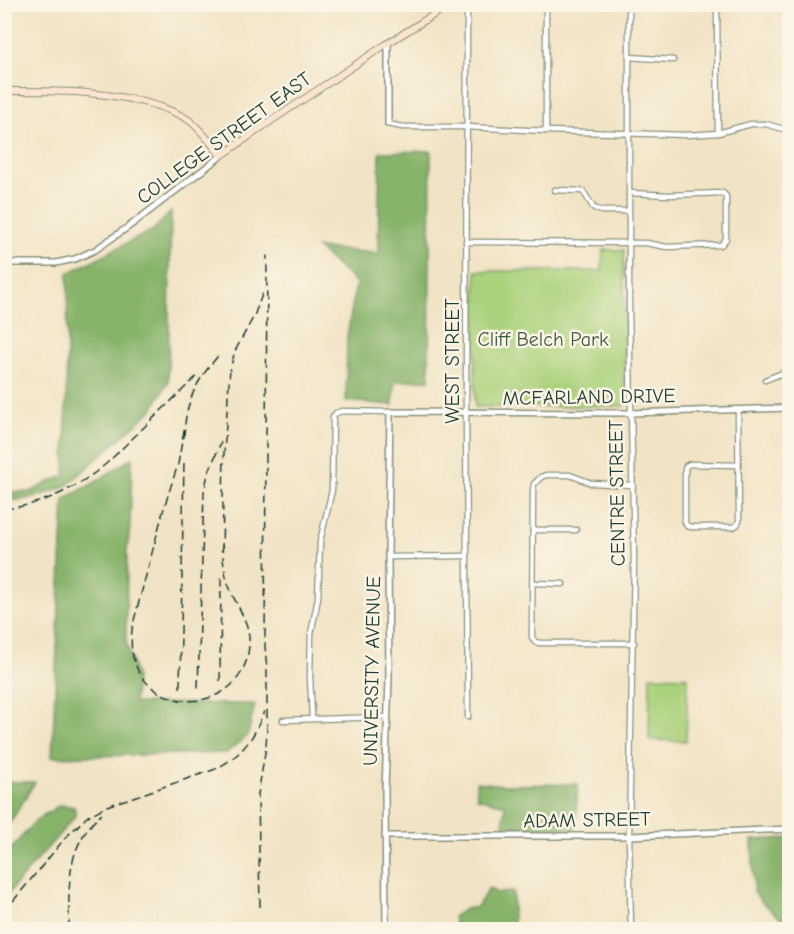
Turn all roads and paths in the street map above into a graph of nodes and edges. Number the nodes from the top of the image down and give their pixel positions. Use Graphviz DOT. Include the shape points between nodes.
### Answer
graph roads {
  1 [pos="451,4"];
  2 [pos="467,4"];
  3 [pos="546,4"];
  4 [pos="629,4"];
  5 [pos="717,4"];
  6 [pos="388,43"];
  7 [pos="629,57"];
  8 [pos="674,60"];
  9 [pos="4,91"];
  10 [pos="388,124"];
  11 [pos="466,127"];
  12 [pos="546,131"];
  13 [pos="789,131"];
  14 [pos="718,133"];
  15 [pos="629,134"];
  16 [pos="221,156"];
  17 [pos="555,190"];
  18 [pos="630,193"];
  19 [pos="629,211"];
  20 [pos="466,242"];
  21 [pos="630,243"];
  22 [pos="4,263"];
  23 [pos="789,370"];
  24 [pos="765,380"];
  25 [pos="789,408"];
  26 [pos="738,410"];
  27 [pos="390,412"];
  28 [pos="631,412"];
  29 [pos="466,413"];
  30 [pos="738,465"];
  31 [pos="633,485"];
  32 [pos="533,530"];
  33 [pos="576,530"];
  34 [pos="467,556"];
  35 [pos="388,557"];
  36 [pos="533,583"];
  37 [pos="562,584"];
  38 [pos="633,643"];
  39 [pos="387,717"];
  40 [pos="468,717"];
  41 [pos="312,718"];
  42 [pos="283,720"];
  43 [pos="789,829"];
  44 [pos="385,836"];
  45 [pos="629,836"];
  46 [pos="386,930"];
  47 [pos="631,930"];
  1 -- 6 [label="main road, COLLEGE STREET EAST"];
  2 -- 11 [label="street, WEST STREET"];
  3 -- 12 [label="street"];
  4 -- 7 [label="street, CENTRE STREET"];
  5 -- 14 [label="street"];
  6 -- 10 [label="street"];
  6 -- 16 [label="main road, COLLEGE STREET EAST"];
  7 -- 8 [label="street"];
  7 -- 15 [label="street, CENTRE STREET"];
  9 -- 16 [label="main road" via="76,91 151,104 189,121"];
  10 -- 11 [label="street"];
  11 -- 12 [label="street"];
  11 -- 20 [label="street, WEST STREET"];
  12 -- 15 [label="street"];
  13 -- 14 [label="street" via="751,124"];
  14 -- 15 [label="street"];
  15 -- 18 [label="street, CENTRE STREET"];
  16 -- 22 [label="street, COLLEGE STREET EAST" via="95,250 56,263"];
  17 -- 19 [label="street" via="583,191 593,207 602,211"];
  18 -- 19 [label="street, CENTRE STREET"];
  18 -- 21 [label="street" via="720,192 726,196 726,239 721,245 667,247"];
  19 -- 21 [label="street, CENTRE STREET"];
  20 -- 21 [label="street"];
  20 -- 29 [label="street, WEST STREET"];
  21 -- 28 [label="street, CENTRE STREET"];
  23 -- 24 [label="street"];
  25 -- 26 [label="street, MCFARLAND DRIVE"];
  26 -- 28 [label="street, MCFARLAND DRIVE"];
  26 -- 30 [label="street"];
  27 -- 29 [label="street, MCFARLAND DRIVE"];
  27 -- 35 [label="street, UNIVERSITY AVENUE"];
  27 -- 41 [label="street" via="342,411 333,417 332,490 320,543 312,634"];
  28 -- 29 [label="street, MCFARLAND DRIVE"];
  28 -- 31 [label="street, CENTRE STREET"];
  29 -- 34 [label="street, WEST STREET"];
  30 -- 30 [label="street" via="737,525 687,526 686,466"];
  31 -- 32 [label="street" via="591,483 570,475 541,477 533,490"];
  31 -- 38 [label="street, CENTRE STREET"];
  32 -- 33 [label="street"];
  32 -- 36 [label="street"];
  34 -- 35 [label="street"];
  34 -- 40 [label="street, WEST STREET"];
  35 -- 39 [label="street, UNIVERSITY AVENUE"];
  36 -- 37 [label="street"];
  36 -- 38 [label="street" via="535,642"];
  38 -- 45 [label="street, CENTRE STREET"];
  39 -- 41 [label="street"];
  39 -- 44 [label="street, UNIVERSITY AVENUE"];
  41 -- 42 [label="street"];
  43 -- 45 [label="street, ADAM STREET"];
  44 -- 45 [label="street, ADAM STREET"];
  44 -- 46 [label="street, UNIVERSITY AVENUE"];
  45 -- 47 [label="street, CENTRE STREET"];
}
